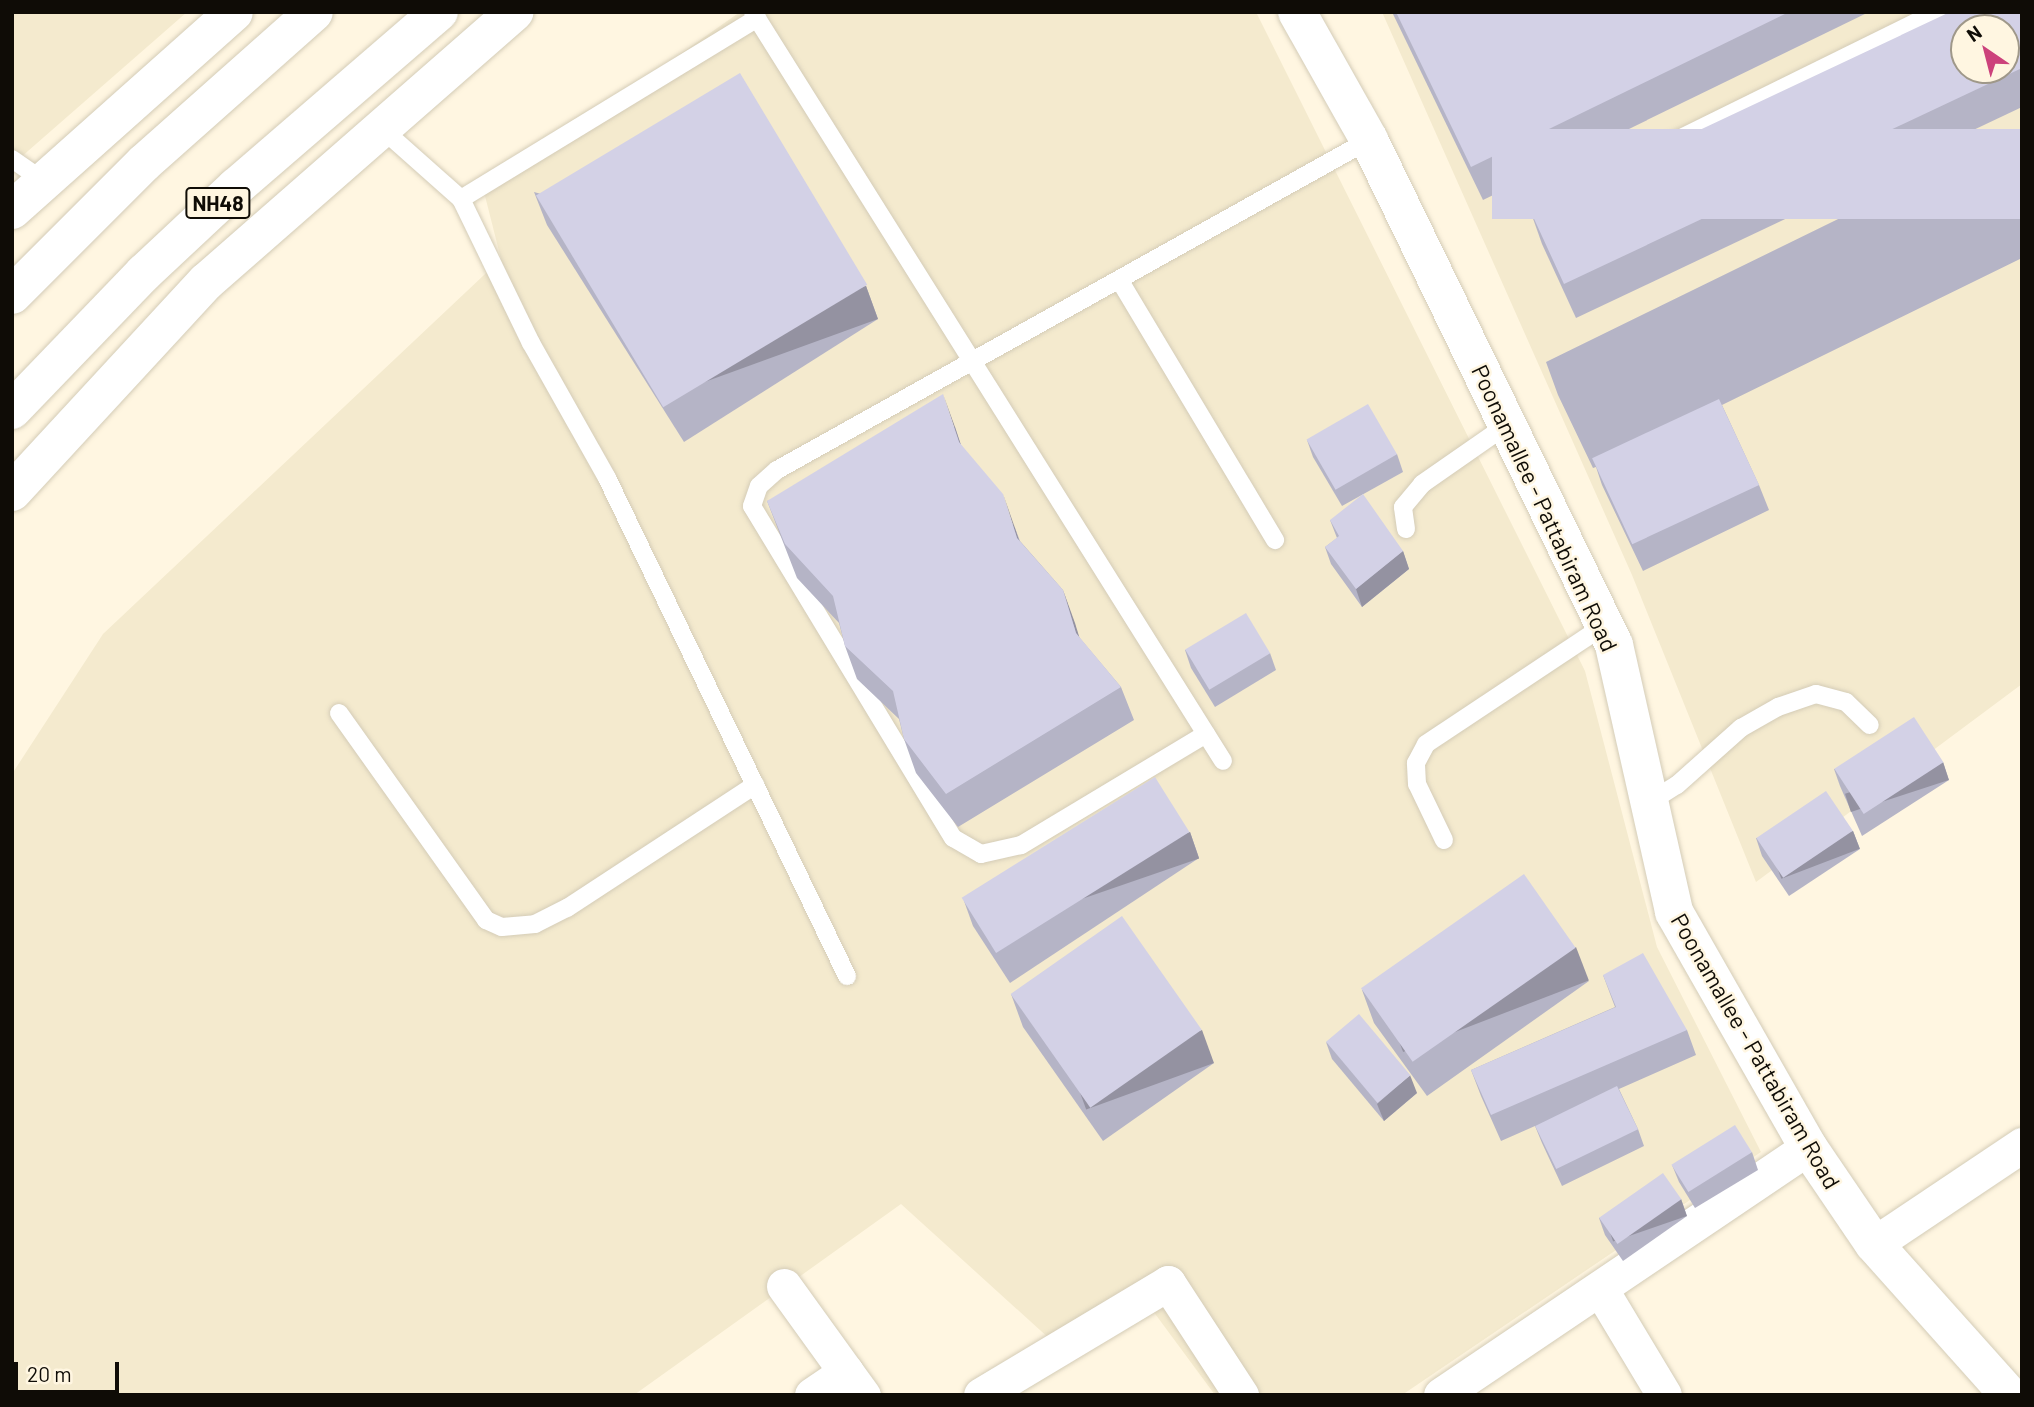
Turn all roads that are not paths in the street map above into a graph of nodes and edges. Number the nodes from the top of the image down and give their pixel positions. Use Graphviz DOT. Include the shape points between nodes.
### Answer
graph roads {
  1 [pos="234,12"];
  2 [pos="314,12"];
  3 [pos="439,12"];
  4 [pos="514,12"];
  5 [pos="1297,12"];
  6 [pos="1937,12"];
  7 [pos="755,15"];
  8 [pos="381,128"];
  9 [pos="1369,140"];
  10 [pos="1620,168"];
  11 [pos="27,170"];
  12 [pos="461,199"];
  13 [pos="12,210"];
  14 [pos="1120,281"];
  15 [pos="12,295"];
  16 [pos="974,364"];
  17 [pos="12,411"];
  18 [pos="1507,425"];
  19 [pos="12,492"];
  20 [pos="1406,529"];
  21 [pos="1275,540"];
  22 [pos="1605,625"];
  23 [pos="339,713"];
  24 [pos="1870,725"];
  25 [pos="1206,734"];
  26 [pos="1223,761"];
  27 [pos="755,785"];
  28 [pos="1648,803"];
  29 [pos="1444,839"];
  30 [pos="846,976"];
  31 [pos="2022,1145"];
  32 [pos="1808,1147"];
  33 [pos="1874,1244"];
  34 [pos="784,1286"];
  35 [pos="1601,1290"];
  36 [pos="854,1383"];
  37 [pos="812,1395"];
  38 [pos="981,1395"];
  39 [pos="1241,1395"];
  40 [pos="1441,1395"];
  41 [pos="1664,1395"];
  42 [pos="2009,1395"];
  1 -- 11 [label="main road"];
  2 -- 15 [label="main road" via="144,163"];
  3 -- 17 [label="main road, NH48" via="236,187 144,273"];
  4 -- 8 [label="main road"];
  5 -- 9 [label="main road, Poonamallee - Pattabiram Road"];
  6 -- 10 [label="lane"];
  7 -- 12 [label="lane"];
  7 -- 16 [label="lane"];
  8 -- 12 [label="lane"];
  8 -- 19 [label="main road" via="206,282"];
  9 -- 14 [label="lane"];
  9 -- 18 [label="main road, Poonamallee - Pattabiram Road"];
  11 -- 13 [label="main road"];
  12 -- 27 [label="lane" via="531,342 607,478"];
  14 -- 16 [label="lane"];
  14 -- 21 [label="lane"];
  16 -- 25 [label="lane"];
  16 -- 25 [label="lane" via="777,471 759,486 752,506 953,838 981,853 1021,845"];
  18 -- 20 [label="lane" via="1422,484 1403,507"];
  18 -- 22 [label="main road, Poonamallee - Pattabiram Road"];
  22 -- 28 [label="main road, Poonamallee - Pattabiram Road" via="1614,645"];
  22 -- 29 [label="lane" via="1426,744 1416,763 1417,784"];
  23 -- 27 [label="lane" via="486,920 502,927 535,925 567,908"];
  24 -- 28 [label="lane" via="1846,702 1816,694 1778,707 1741,728 1677,785"];
  25 -- 26 [label="lane"];
  27 -- 30 [label="lane"];
  28 -- 32 [label="main road, Poonamallee - Pattabiram Road" via="1674,912"];
  31 -- 33 [label="street"];
  32 -- 33 [label="main road, Poonamallee - Pattabiram Road"];
  32 -- 35 [label="street"];
  33 -- 42 [label="main road, Poonamallee - Pattabiram Road"];
  34 -- 36 [label="street"];
  35 -- 40 [label="street"];
  35 -- 41 [label="street"];
  36 -- 37 [label="street"];
  38 -- 39 [label="street" via="1168,1283"];
}
